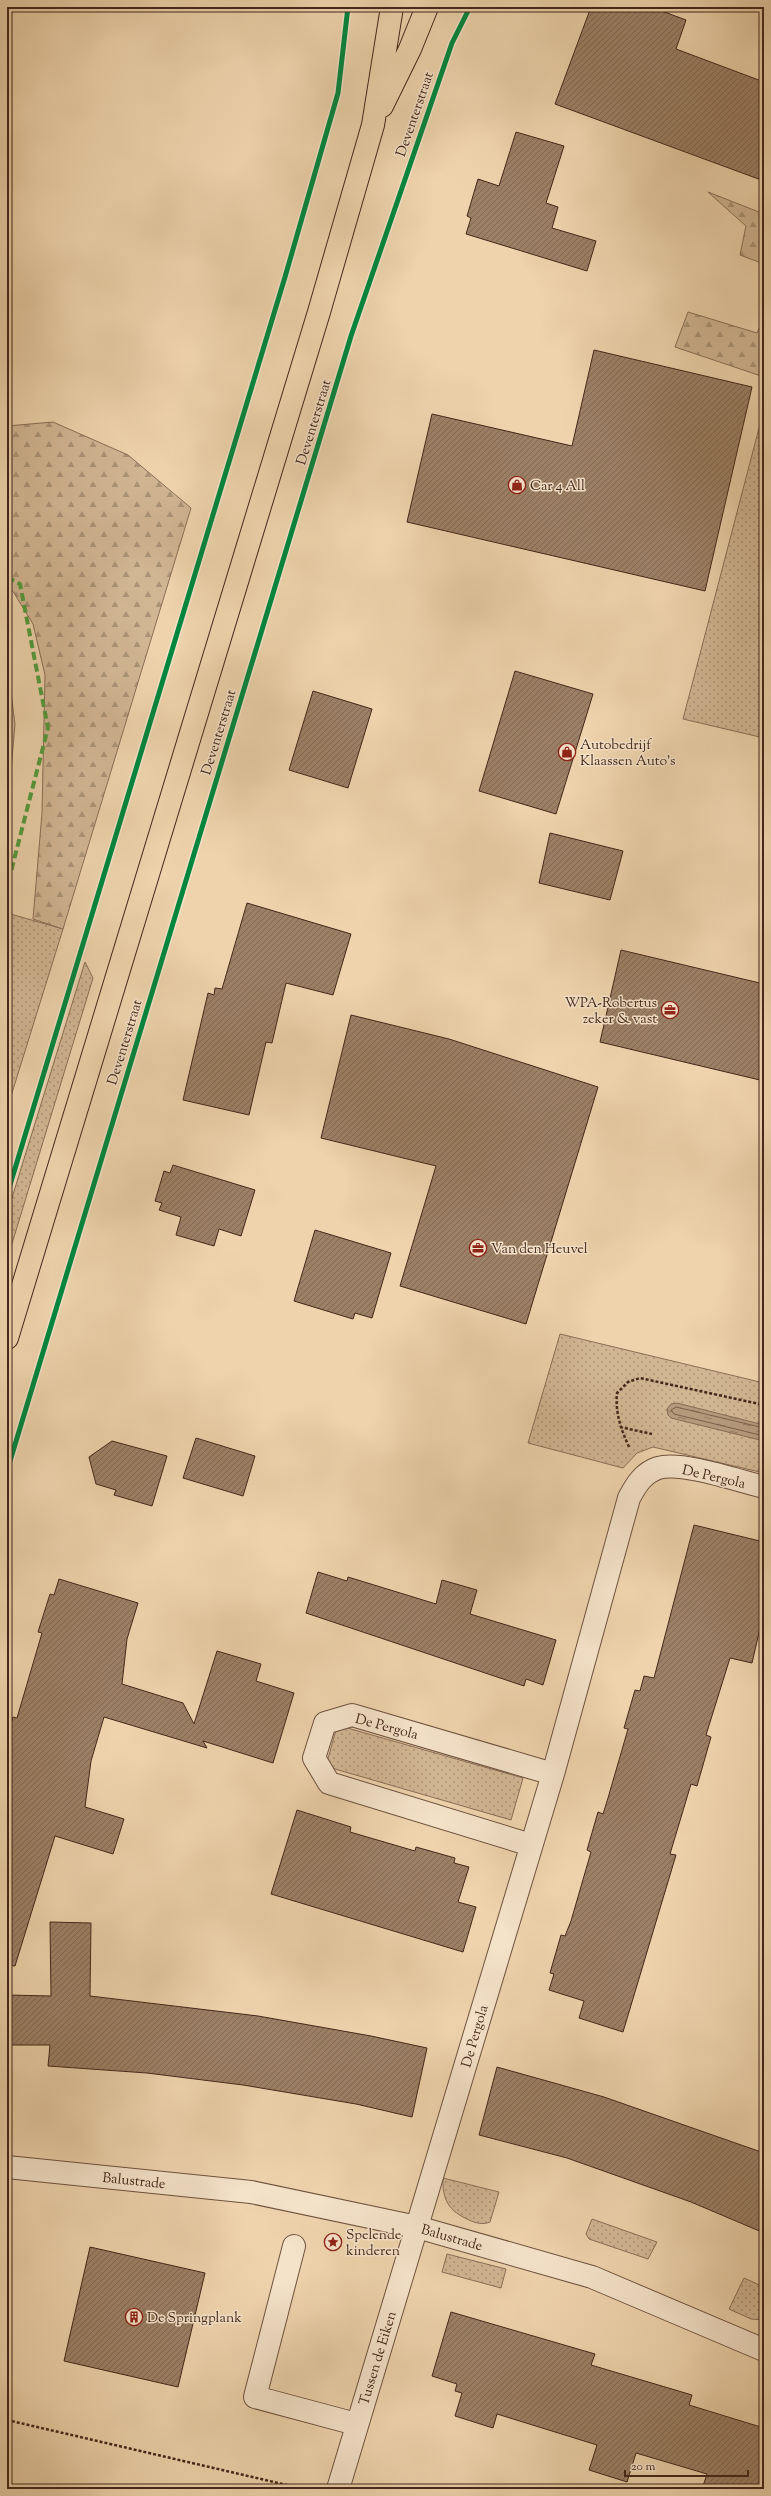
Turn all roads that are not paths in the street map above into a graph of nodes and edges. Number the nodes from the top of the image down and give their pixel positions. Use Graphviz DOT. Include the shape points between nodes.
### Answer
graph roads {
  1 [pos="392,7"];
  2 [pos="427,7"];
  3 [pos="373,125"];
  4 [pos="7,1338"];
  5 [pos="764,1487"];
  6 [pos="553,1774"];
  7 [pos="531,1845"];
  8 [pos="7,2167"];
  9 [pos="417,2227"];
  10 [pos="294,2246"];
  11 [pos="764,2350"];
  12 [pos="356,2424"];
  13 [pos="338,2489"];
  1 -- 3 [label="main road, Deventerstraat"];
  2 -- 3 [label="main road, Deventerstraat" via="410,49"];
  3 -- 4 [label="main road, Deventerstraat" via="319,312"];
  5 -- 6 [label="street, De Pergola" via="682,1467 658,1468 639,1480 629,1498"];
  6 -- 7 [label="street, De Pergola"];
  6 -- 7 [label="street, De Pergola" via="352,1715 325,1723 314,1758 329,1783"];
  7 -- 9 [label="street, De Pergola"];
  8 -- 9 [label="street, Balustrade" via="251,2192"];
  9 -- 11 [label="street, Balustrade" via="592,2277"];
  9 -- 12 [label="street, Tussen de Eiken"];
  10 -- 12 [label="street" via="256,2397"];
  12 -- 13 [label="street, Tussen de Eiken"];
}
